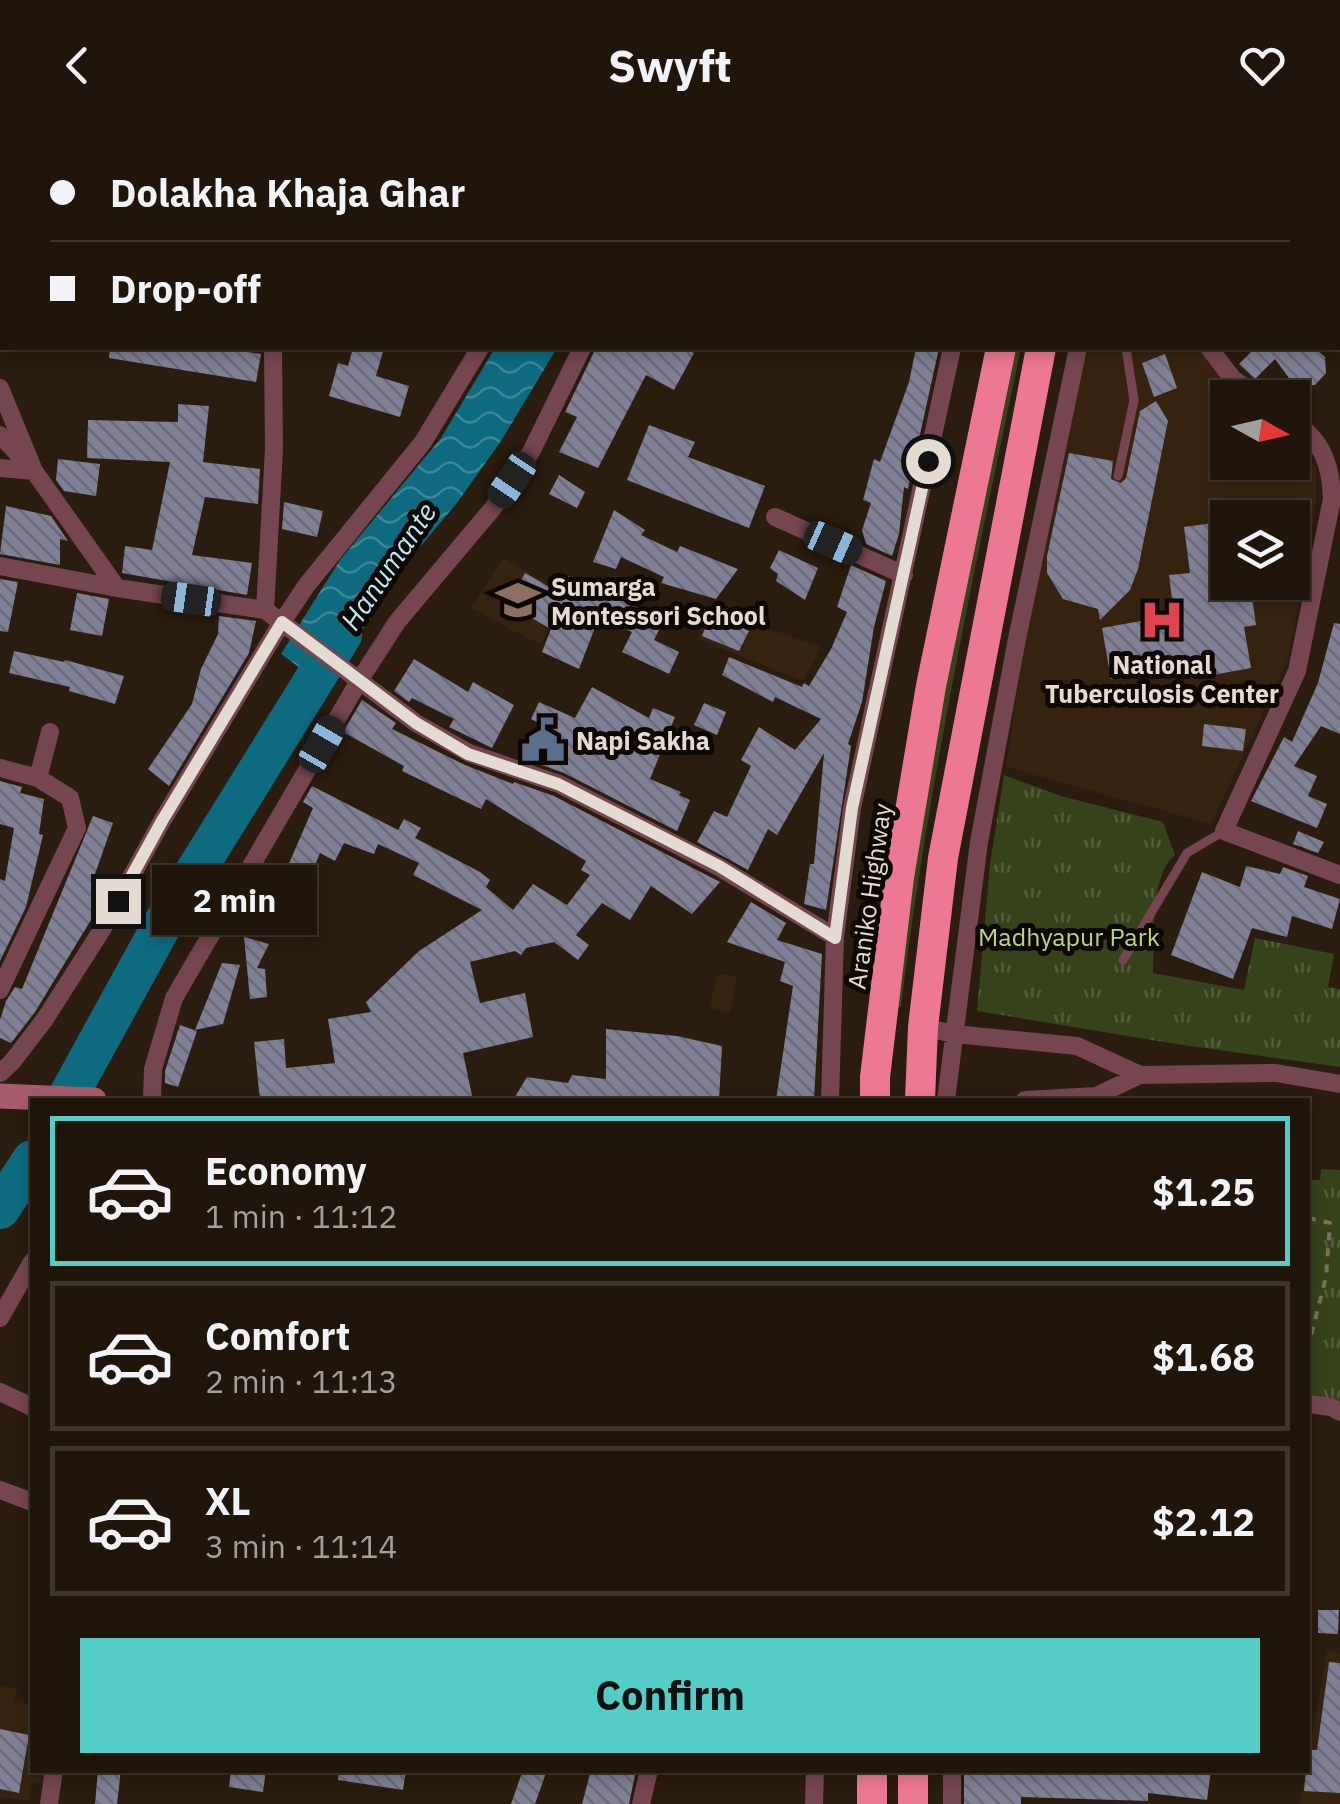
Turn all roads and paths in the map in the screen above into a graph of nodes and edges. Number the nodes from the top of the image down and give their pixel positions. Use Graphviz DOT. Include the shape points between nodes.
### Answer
graph roads {
  1 [pos="273,350"];
  2 [pos="479,350"];
  3 [pos="581,350"];
  4 [pos="952,350"];
  5 [pos="1001,350"];
  6 [pos="1041,350"];
  7 [pos="1078,350"];
  8 [pos="1126,350"];
  9 [pos="1211,350"];
  10 [pos="1234,380"];
  11 [pos="0,388"];
  12 [pos="0,435"];
  13 [pos="1310,436"];
  14 [pos="0,468"];
  15 [pos="34,471"];
  16 [pos="1118,476"];
  17 [pos="774,517"];
  18 [pos="0,566"];
  19 [pos="904,575"];
  20 [pos="117,588"];
  21 [pos="264,610"];
  22 [pos="288,625"];
  23 [pos="352,674"];
  24 [pos="50,732"];
  25 [pos="0,768"];
  26 [pos="38,778"];
  27 [pos="1224,831"];
  28 [pos="1340,876"];
  29 [pos="835,938"];
  30 [pos="1123,960"];
  31 [pos="0,990"];
  32 [pos="924,1026"];
  33 [pos="954,1034"];
  34 [pos="0,1073"];
  35 [pos="1140,1075"];
  36 [pos="1340,1084"];
  37 [pos="8,1097"];
  38 [pos="37,1098"];
  39 [pos="152,1098"];
  40 [pos="830,1098"];
  41 [pos="875,1098"];
  42 [pos="920,1098"];
  43 [pos="946,1098"];
  44 [pos="1060,1098"];
  45 [pos="1310,1219"];
  46 [pos="30,1266"];
  47 [pos="0,1318"];
  48 [pos="1310,1339"];
  49 [pos="0,1392"];
  50 [pos="1310,1404"];
  51 [pos="30,1405"];
  52 [pos="1340,1412"];
  53 [pos="0,1490"];
  54 [pos="30,1501"];
  55 [pos="53,1773"];
  56 [pos="648,1773"];
  57 [pos="815,1773"];
  58 [pos="872,1773"];
  59 [pos="914,1773"];
  60 [pos="952,1773"];
  61 [pos="48,1804"];
  62 [pos="640,1804"];
  63 [pos="814,1804"];
  64 [pos="872,1804"];
  65 [pos="913,1804"];
  66 [pos="952,1804"];
  1 -- 21 [label="street"];
  2 -- 22 [label="street" via="423,442 306,586"];
  3 -- 23 [label="street" via="512,480"];
  4 -- 19 [label="street"];
  5 -- 41 [label="highway, Araniko Highway" via="924,724"];
  6 -- 32 [label="highway" via="943,858"];
  7 -- 33 [label="street" via="983,823"];
  8 -- 16 [label="lane" via="1134,400"];
  9 -- 10 [label="street"];
  11 -- 15 [label="street"];
  12 -- 15 [label="street"];
  13 -- 27 [label="street" via="1332,474 1332,499 1297,670"];
  14 -- 15 [label="street"];
  15 -- 20 [label="street"];
  17 -- 19 [label="street"];
  18 -- 20 [label="street"];
  19 -- 29 [label="street" via="852,808"];
  20 -- 21 [label="street"];
  21 -- 22 [label="street"];
  22 -- 23 [label="street"];
  22 -- 34 [label="street" via="162,821 94,943"];
  23 -- 29 [label="street" via="468,754 558,784 719,866"];
  23 -- 39 [label="street" via="174,998 152,1068"];
  24 -- 26 [label="street"];
  25 -- 26 [label="street"];
  26 -- 31 [label="street" via="70,798 77,828"];
  27 -- 28 [label="street"];
  27 -- 30 [label="lane" via="1186,853"];
  29 -- 40 [label="street"];
  32 -- 33 [label="street"];
  32 -- 42 [label="highway"];
  33 -- 35 [label="street" via="1076,1046"];
  33 -- 43 [label="street"];
  35 -- 36 [label="street" via="1276,1073"];
  35 -- 44 [label="street" via="1096,1096"];
  37 -- 38 [label="street"];
  45 -- 48 [label="path" via="1330,1224 1326,1278"];
  46 -- 47 [label="street"];
  49 -- 51 [label="street"];
  50 -- 52 [label="street"];
  53 -- 54 [label="street"];
  55 -- 61 [label="street"];
  56 -- 62 [label="street"];
  57 -- 63 [label="street"];
  58 -- 64 [label="highway"];
  59 -- 65 [label="highway"];
  60 -- 66 [label="street"];
}
